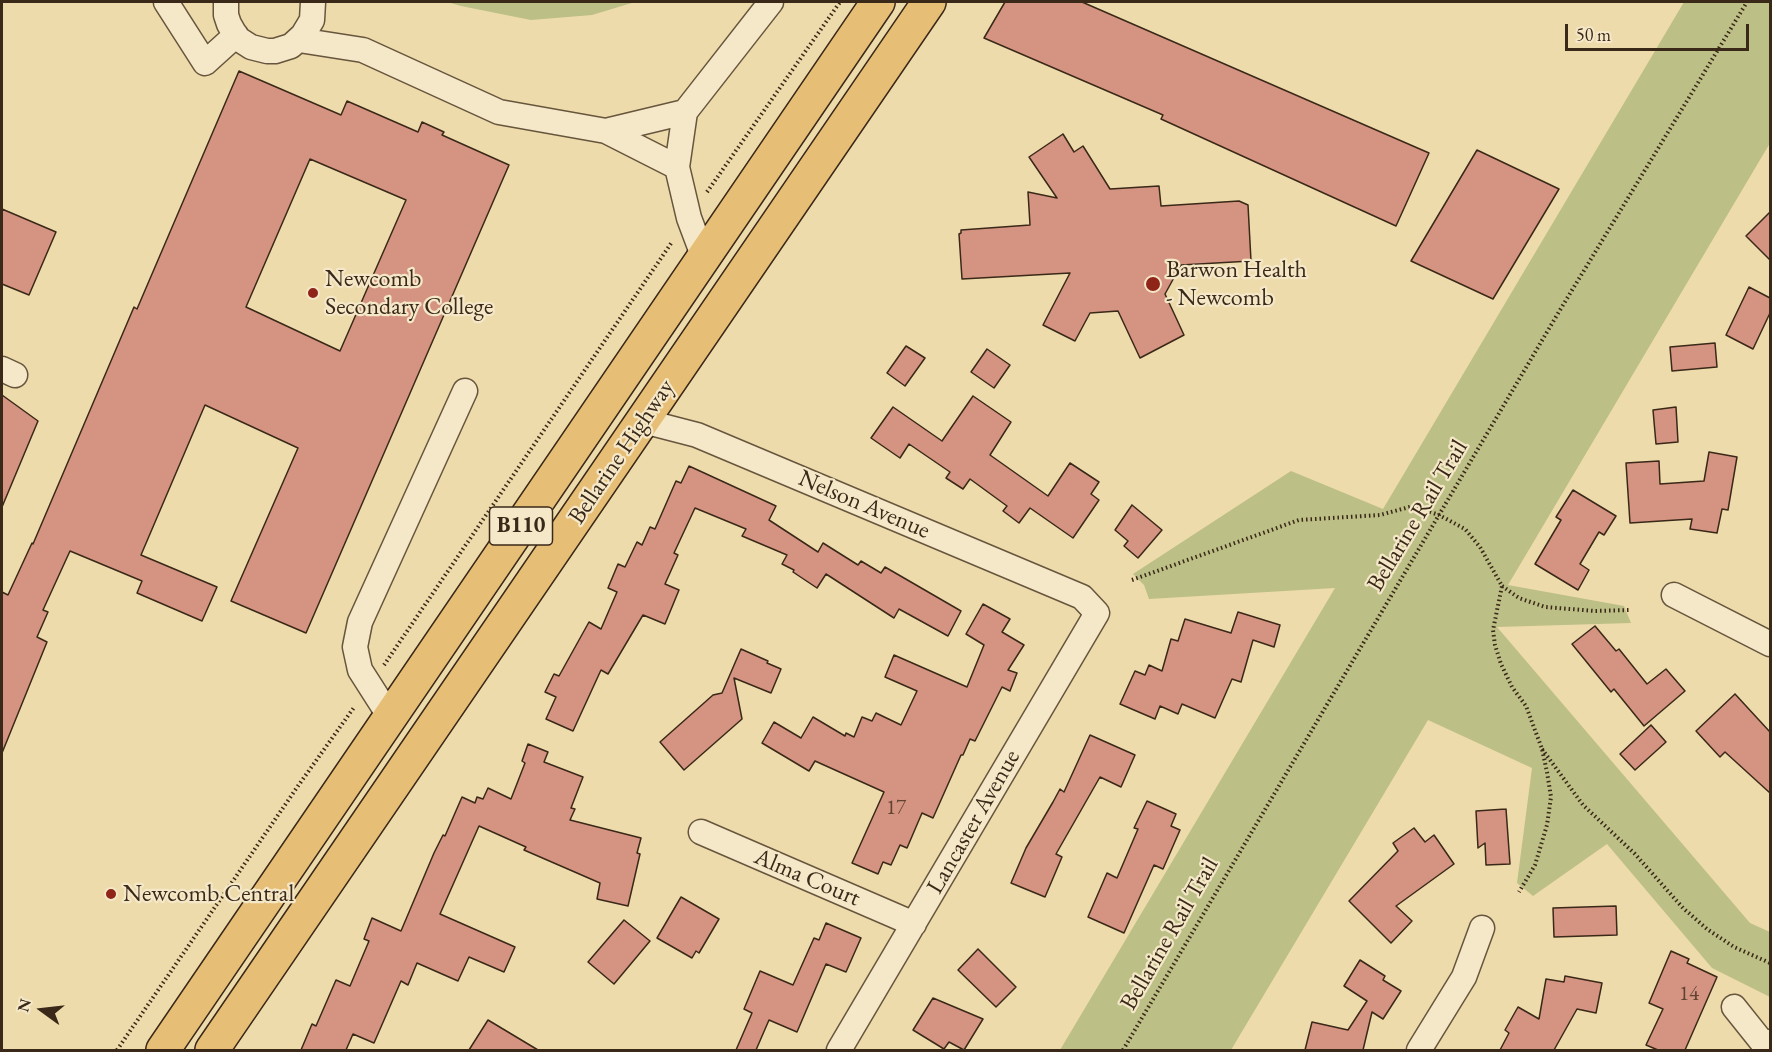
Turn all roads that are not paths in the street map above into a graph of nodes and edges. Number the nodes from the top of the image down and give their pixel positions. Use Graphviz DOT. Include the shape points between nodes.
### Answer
graph roads {
  1 [pos="166,2"];
  2 [pos="226,2"];
  3 [pos="313,2"];
  4 [pos="771,2"];
  5 [pos="878,2"];
  6 [pos="929,2"];
  7 [pos="236,35"];
  8 [pos="299,40"];
  9 [pos="685,112"];
  10 [pos="606,131"];
  11 [pos="677,167"];
  12 [pos="704,258"];
  13 [pos="465,391"];
  14 [pos="643,421"];
  15 [pos="1674,595"];
  16 [pos="1082,597"];
  17 [pos="1770,644"];
  18 [pos="390,717"];
  19 [pos="701,832"];
  20 [pos="914,924"];
  21 [pos="1482,928"];
  22 [pos="1734,1007"];
  23 [pos="1763,1045"];
  24 [pos="163,1050"];
  25 [pos="212,1050"];
  26 [pos="839,1050"];
  27 [pos="1419,1050"];
  1 -- 7 [label="street" via="205,63"];
  2 -- 7 [label="street" via="226,15"];
  3 -- 8 [label="street" via="312,20"];
  4 -- 9 [label="street"];
  5 -- 12 [label="highway, Bellarine Highway / B110"];
  6 -- 14 [label="highway, Bellarine Highway / B110"];
  7 -- 8 [label="street" via="251,47 267,51 284,49"];
  8 -- 10 [label="street" via="363,50 499,111"];
  9 -- 10 [label="street"];
  9 -- 11 [label="street"];
  10 -- 11 [label="street"];
  11 -- 12 [label="street" via="689,218"];
  12 -- 18 [label="highway, Bellarine Highway / B110"];
  13 -- 18 [label="street" via="360,622 356,647 360,670"];
  14 -- 16 [label="street, Nelson Avenue" via="698,435"];
  14 -- 25 [label="highway, Bellarine Highway / B110"];
  15 -- 17 [label="street"];
  16 -- 20 [label="street, Lancaster Avenue" via="1097,613"];
  18 -- 24 [label="highway, Bellarine Highway / B110"];
  19 -- 20 [label="street, Alma Court"];
  20 -- 26 [label="street, Lancaster Avenue"];
  21 -- 27 [label="street" via="1464,977"];
  22 -- 23 [label="street"];
}
